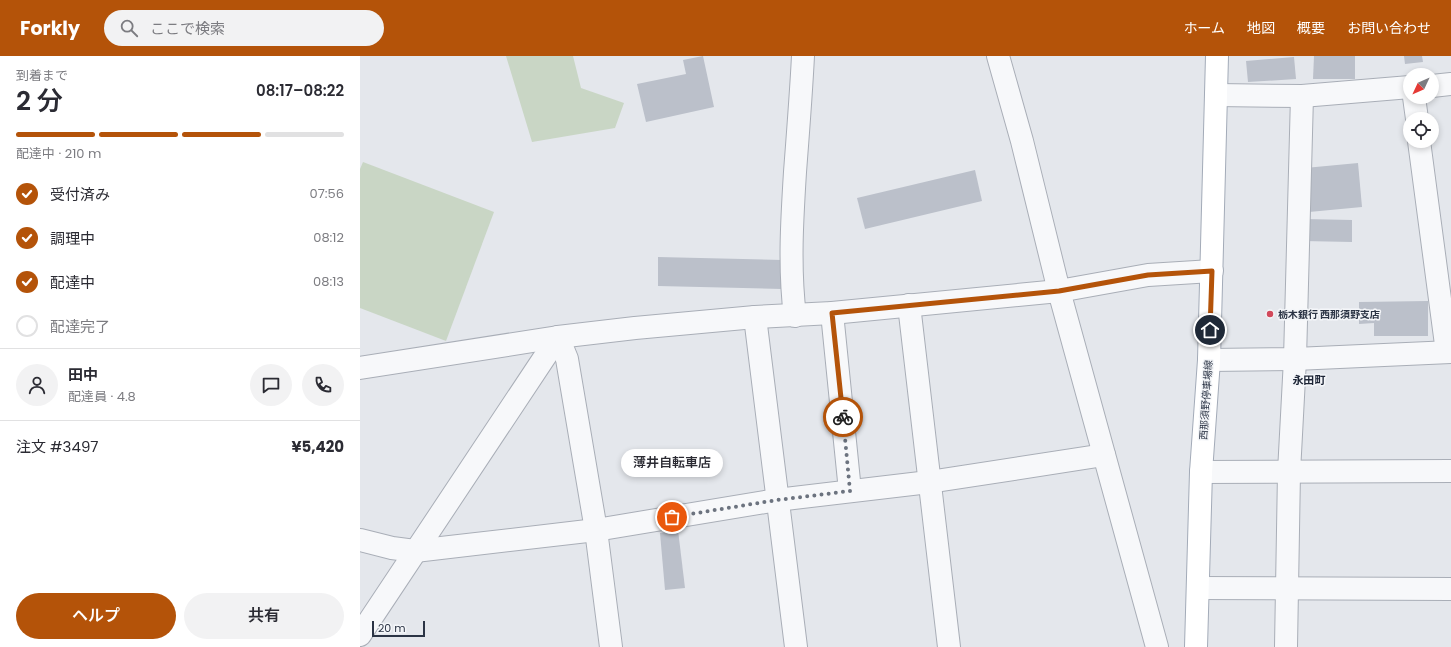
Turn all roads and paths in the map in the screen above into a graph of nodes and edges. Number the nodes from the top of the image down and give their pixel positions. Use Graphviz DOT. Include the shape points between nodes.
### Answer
graph roads {
  1 [pos="803,56"];
  2 [pos="998,56"];
  3 [pos="1217,56"];
  4 [pos="1451,84"];
  5 [pos="1439,85"];
  6 [pos="1403,88"];
  7 [pos="1216,95"];
  8 [pos="1302,96"];
  9 [pos="1420,148"];
  10 [pos="1212,271"];
  11 [pos="1059,291"];
  12 [pos="909,305"];
  13 [pos="832,313"];
  14 [pos="795,316"];
  15 [pos="755,317"];
  16 [pos="558,337"];
  17 [pos="1449,352"];
  18 [pos="1295,358"];
  19 [pos="1209,360"];
  20 [pos="360,368"];
  21 [pos="1104,455"];
  22 [pos="1451,471"];
  23 [pos="1201,472"];
  24 [pos="1289,472"];
  25 [pos="929,482"];
  26 [pos="850,491"];
  27 [pos="777,500"];
  28 [pos="596,530"];
  29 [pos="360,540"];
  30 [pos="415,551"];
  31 [pos="1198,588"];
  32 [pos="1288,589"];
  33 [pos="1451,590"];
  34 [pos="360,635"];
  35 [pos="611,647"];
  36 [pos="796,647"];
  37 [pos="949,647"];
  38 [pos="1157,647"];
  39 [pos="1196,647"];
  40 [pos="1286,647"];
  1 -- 14 [label="street" via="791,253"];
  2 -- 11 [label="street" via="1022,140"];
  3 -- 7 [label="main road, 西那須野停車場線"];
  4 -- 5 [label="street"];
  6 -- 8 [label="street"];
  7 -- 8 [label="street"];
  7 -- 10 [label="main road, 西那須野停車場線"];
  8 -- 18 [label="street"];
  9 -- 17 [label="street"];
  10 -- 11 [label="street" via="1148,275"];
  10 -- 19 [label="main road, 西那須野停車場線"];
  11 -- 12 [label="street"];
  11 -- 21 [label="street"];
  12 -- 13 [label="street"];
  12 -- 25 [label="street"];
  13 -- 14 [label="street"];
  13 -- 26 [label="street"];
  14 -- 15 [label="street"];
  15 -- 16 [label="street"];
  15 -- 27 [label="street"];
  16 -- 20 [label="street"];
  16 -- 28 [label="street" via="567,359"];
  16 -- 30 [label="street"];
  17 -- 18 [label="street"];
  18 -- 19 [label="street"];
  18 -- 24 [label="street"];
  19 -- 23 [label="main road, 西那須野停車場線"];
  21 -- 25 [label="street"];
  21 -- 38 [label="street"];
  22 -- 24 [label="street"];
  23 -- 24 [label="street"];
  23 -- 31 [label="main road, 西那須野停車場線"];
  24 -- 32 [label="street"];
  25 -- 26 [label="street"];
  25 -- 37 [label="street"];
  26 -- 27 [label="street"];
  27 -- 28 [label="street"];
  27 -- 36 [label="street"];
  28 -- 30 [label="street"];
  28 -- 35 [label="street"];
  29 -- 30 [label="street"];
  30 -- 34 [label="street"];
  31 -- 32 [label="street"];
  31 -- 39 [label="main road, 西那須野停車場線"];
  32 -- 33 [label="street"];
  32 -- 40 [label="street"];
}
